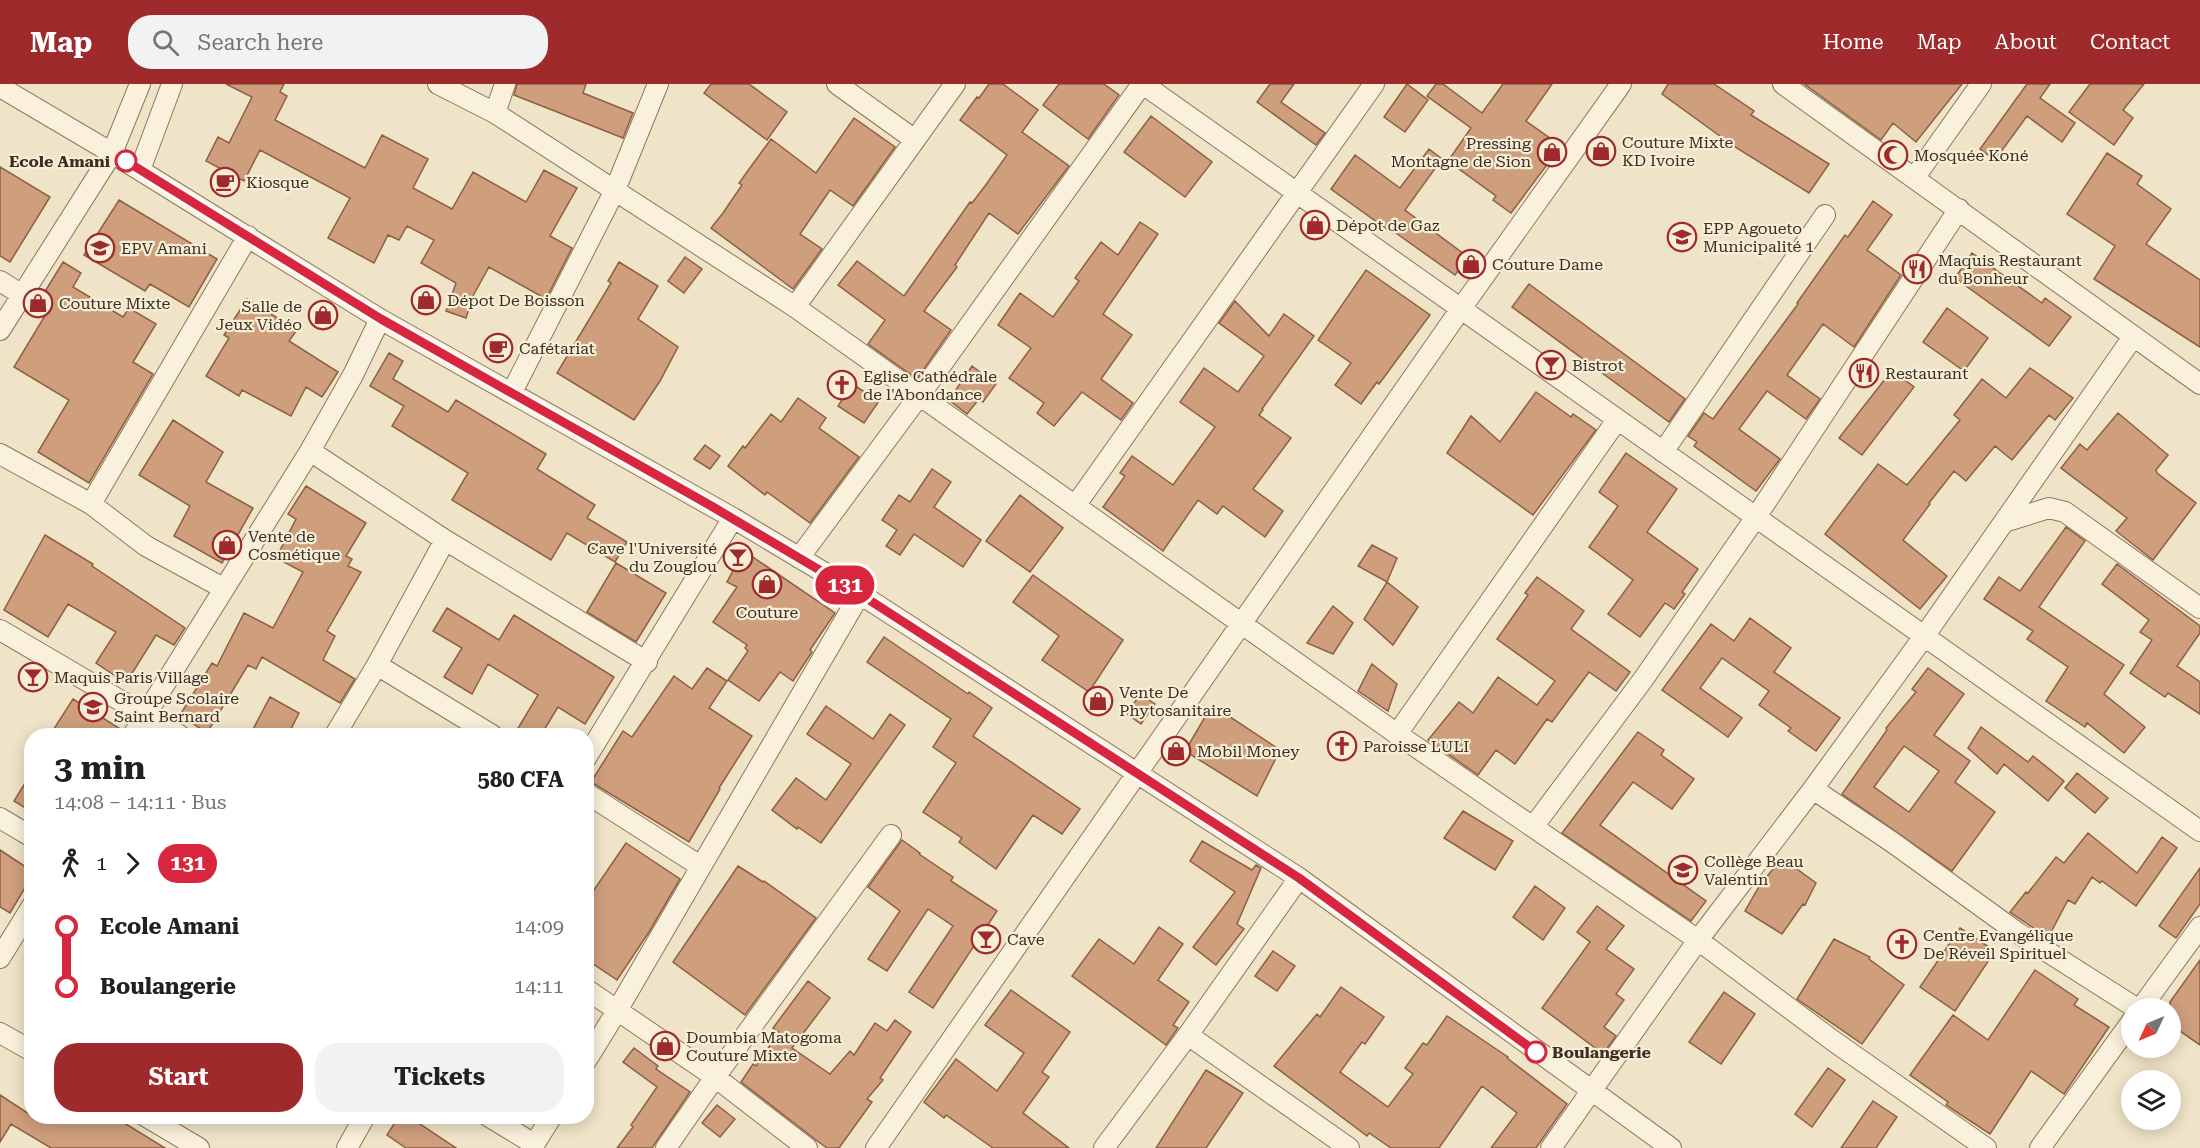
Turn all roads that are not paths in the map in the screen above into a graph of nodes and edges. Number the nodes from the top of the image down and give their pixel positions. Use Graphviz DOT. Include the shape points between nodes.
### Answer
graph roads {
  1 [pos="140,84"];
  2 [pos="172,84"];
  3 [pos="438,84"];
  4 [pos="505,84"];
  5 [pos="658,84"];
  6 [pos="837,84"];
  7 [pos="955,84"];
  8 [pos="1142,84"];
  9 [pos="1374,84"];
  10 [pos="1621,84"];
  11 [pos="1783,84"];
  12 [pos="1981,84"];
  13 [pos="0,87"];
  14 [pos="495,113"];
  15 [pos="915,140"];
  16 [pos="112,153"];
  17 [pos="140,170"];
  18 [pos="1915,177"];
  19 [pos="615,190"];
  20 [pos="1299,193"];
  21 [pos="1959,209"];
  22 [pos="1825,215"];
  23 [pos="248,236"];
  24 [pos="0,281"];
  25 [pos="22,295"];
  26 [pos="795,307"];
  27 [pos="1460,310"];
  28 [pos="381,319"];
  29 [pos="0,330"];
  30 [pos="2133,337"];
  31 [pos="2200,384"];
  32 [pos="512,392"];
  33 [pos="920,396"];
  34 [pos="1617,420"];
  35 [pos="310,451"];
  36 [pos="1663,452"];
  37 [pos="0,454"];
  38 [pos="91,504"];
  39 [pos="1075,506"];
  40 [pos="1756,517"];
  41 [pos="733,518"];
  42 [pos="2004,522"];
  43 [pos="446,540"];
  44 [pos="799,558"];
  45 [pos="223,588"];
  46 [pos="860,594"];
  47 [pos="2200,608"];
  48 [pos="1243,623"];
  49 [pos="0,630"];
  50 [pos="1925,635"];
  51 [pos="647,662"];
  52 [pos="377,665"];
  53 [pos="145,715"];
  54 [pos="137,728"];
  55 [pos="167,728"];
  56 [pos="339,728"];
  57 [pos="480,728"];
  58 [pos="1397,734"];
  59 [pos="594,745"];
  60 [pos="1136,772"];
  61 [pos="1813,789"];
  62 [pos="594,798"];
  63 [pos="0,818"];
  64 [pos="1533,827"];
  65 [pos="2200,831"];
  66 [pos="24,832"];
  67 [pos="891,835"];
  68 [pos="700,866"];
  69 [pos="1299,878"];
  70 [pos="24,919"];
  71 [pos="2200,927"];
  72 [pos="1698,940"];
  73 [pos="0,958"];
  74 [pos="594,994"];
  75 [pos="2121,998"];
  76 [pos="2148,998"];
  77 [pos="618,1009"];
  78 [pos="0,1033"];
  79 [pos="1188,1035"];
  80 [pos="2121,1036"];
  81 [pos="24,1046"];
  82 [pos="594,1047"];
  83 [pos="715,1077"];
  84 [pos="1591,1092"];
  85 [pos="158,1124"];
  86 [pos="360,1124"];
  87 [pos="500,1124"];
  88 [pos="547,1124"];
  89 [pos="1326,1142"];
  90 [pos="533,1146"];
  91 [pos="199,1148"];
  92 [pos="347,1148"];
  93 [pos="666,1148"];
  94 [pos="807,1148"];
  95 [pos="876,1148"];
  96 [pos="1104,1148"];
  97 [pos="1349,1148"];
  98 [pos="1551,1148"];
  99 [pos="1671,1148"];
  100 [pos="1986,1148"];
  101 [pos="2040,1148"];
  1 -- 16 [label="street"];
  2 -- 17 [label="street"];
  3 -- 14 [label="street"];
  4 -- 14 [label="street"];
  5 -- 19 [label="street"];
  6 -- 15 [label="street"];
  7 -- 15 [label="street"];
  8 -- 20 [label="street"];
  8 -- 33 [label="street"];
  9 -- 20 [label="street"];
  10 -- 27 [label="street"];
  11 -- 18 [label="street"];
  12 -- 18 [label="street"];
  13 -- 16 [label="street"];
  14 -- 19 [label="street"];
  15 -- 26 [label="street"];
  16 -- 17 [label="street"];
  16 -- 25 [label="street"];
  17 -- 23 [label="street"];
  18 -- 21 [label="street"];
  19 -- 26 [label="street"];
  19 -- 32 [label="street"];
  20 -- 27 [label="street"];
  20 -- 39 [label="street"];
  21 -- 30 [label="street"];
  21 -- 40 [label="street"];
  22 -- 36 [label="street"];
  23 -- 28 [label="street"];
  23 -- 38 [label="street"];
  24 -- 25 [label="street"];
  25 -- 29 [label="street"];
  26 -- 33 [label="street"];
  27 -- 34 [label="street"];
  27 -- 48 [label="street"];
  28 -- 32 [label="street"];
  28 -- 35 [label="street"];
  30 -- 31 [label="street"];
  30 -- 42 [label="street"];
  32 -- 41 [label="street"];
  33 -- 39 [label="street"];
  33 -- 44 [label="street"];
  34 -- 36 [label="street"];
  34 -- 58 [label="street"];
  35 -- 43 [label="street"];
  35 -- 45 [label="street"];
  36 -- 40 [label="street"];
  37 -- 38 [label="street"];
  38 -- 45 [label="street" via="146,546"];
  39 -- 48 [label="street"];
  40 -- 50 [label="street"];
  40 -- 64 [label="street"];
  41 -- 44 [label="street"];
  41 -- 51 [label="street"];
  42 -- 47 [label="street" via="2049,508 2065,512"];
  42 -- 50 [label="street"];
  43 -- 51 [label="street"];
  43 -- 52 [label="street"];
  44 -- 46 [label="street"];
  45 -- 53 [label="street"];
  46 -- 60 [label="street"];
  46 -- 68 [label="street"];
  48 -- 58 [label="street"];
  48 -- 60 [label="street"];
  49 -- 53 [label="street"];
  50 -- 61 [label="street"];
  50 -- 65 [label="street"];
  51 -- 59 [label="street"];
  52 -- 56 [label="street"];
  52 -- 57 [label="street"];
  53 -- 54 [label="street"];
  53 -- 55 [label="street"];
  58 -- 64 [label="street"];
  60 -- 69 [label="street"];
  60 -- 95 [label="street"];
  61 -- 72 [label="street"];
  61 -- 75 [label="street" via="2018,933"];
  62 -- 68 [label="street"];
  63 -- 66 [label="street"];
  64 -- 72 [label="street"];
  67 -- 83 [label="street"];
  68 -- 77 [label="street"];
  69 -- 79 [label="street"];
  69 -- 84 [label="street"];
  70 -- 73 [label="street"];
  71 -- 76 [label="street"];
  72 -- 84 [label="street"];
  72 -- 100 [label="street"];
  74 -- 77 [label="street"];
  77 -- 82 [label="street"];
  77 -- 83 [label="street"];
  78 -- 81 [label="street"];
  79 -- 89 [label="street"];
  79 -- 96 [label="street"];
  80 -- 101 [label="street"];
  83 -- 93 [label="street"];
  83 -- 94 [label="street"];
  84 -- 98 [label="street"];
  84 -- 99 [label="street"];
  85 -- 91 [label="street"];
  86 -- 92 [label="street"];
  87 -- 90 [label="street"];
  88 -- 90 [label="street"];
  89 -- 97 [label="street"];
}
